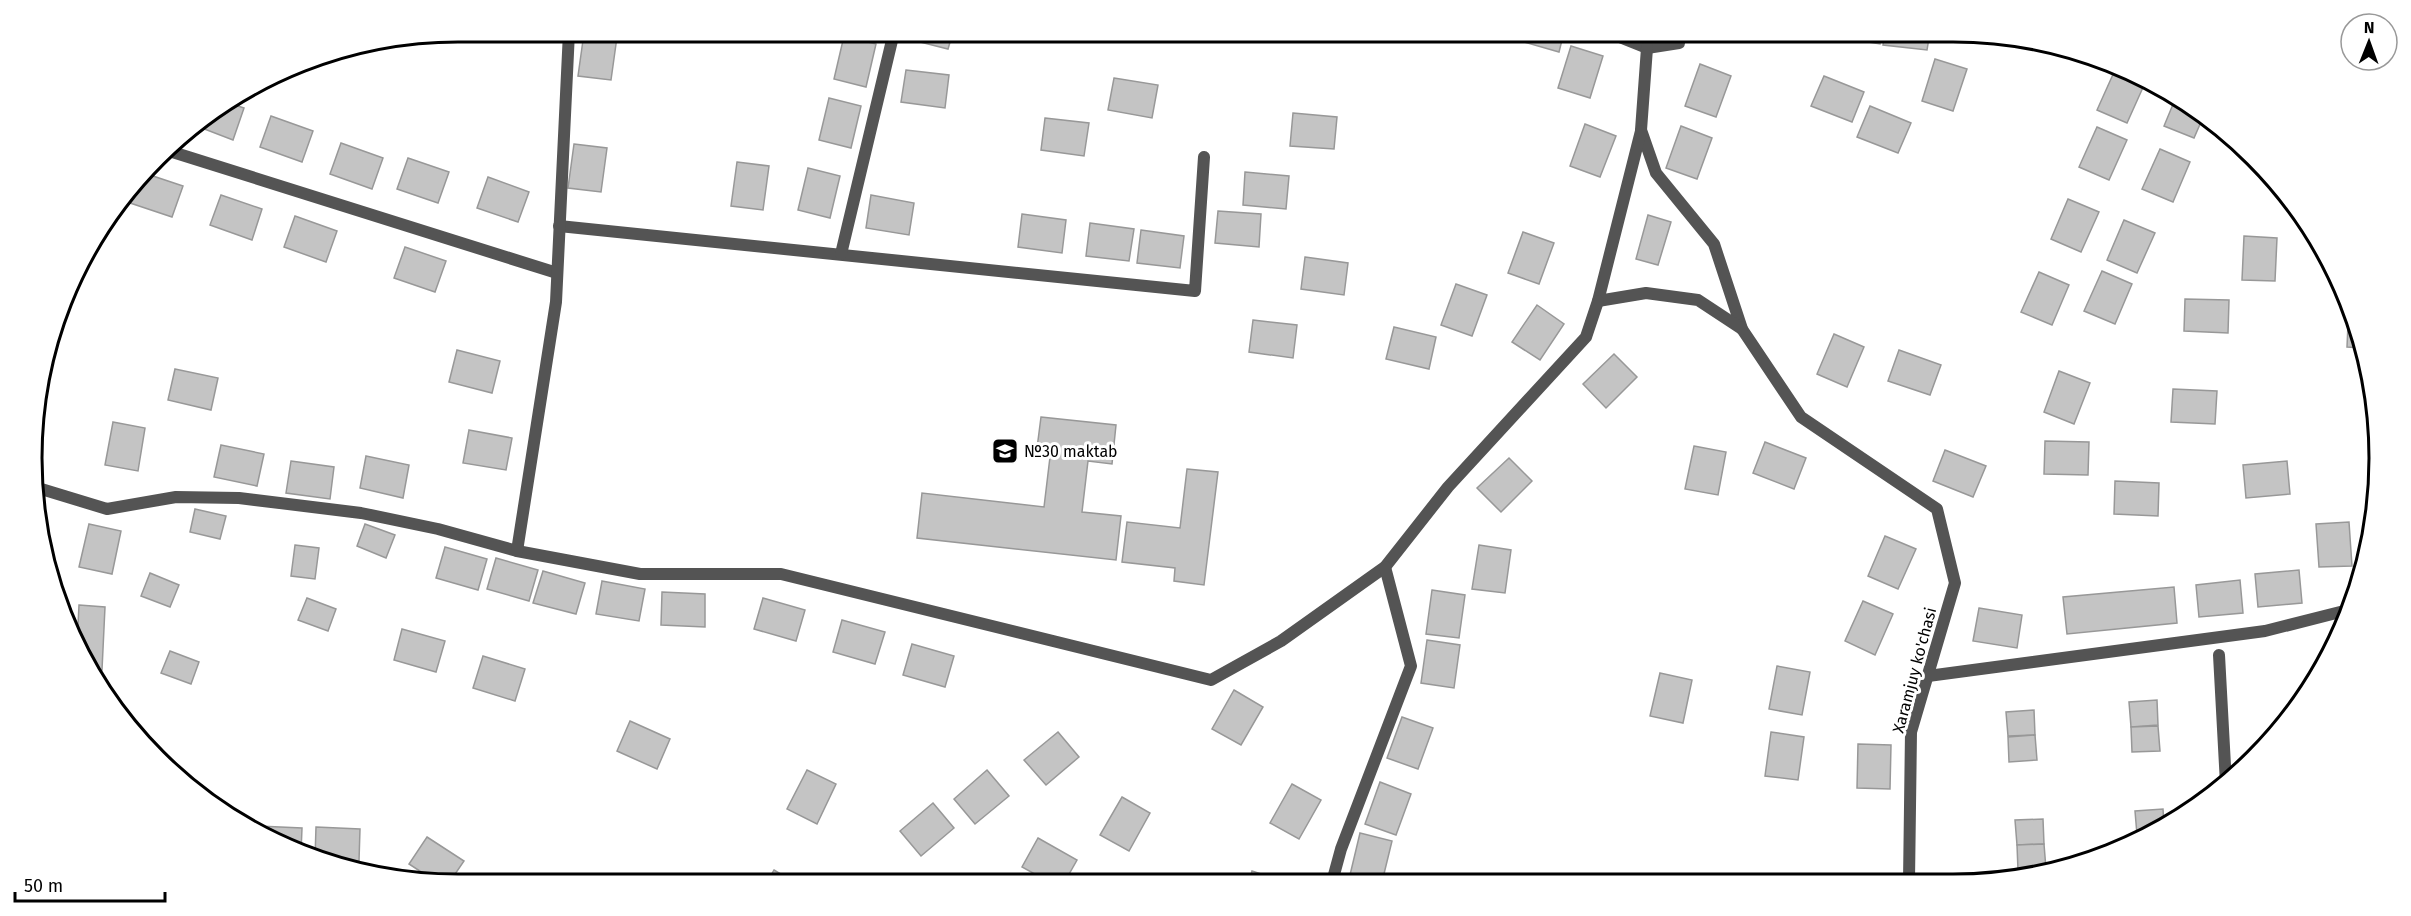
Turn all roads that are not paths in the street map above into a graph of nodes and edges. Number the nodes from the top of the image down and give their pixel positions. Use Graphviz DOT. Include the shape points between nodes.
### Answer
graph roads {
  1 [pos="568,42"];
  2 [pos="892,42"];
  3 [pos="1632,42"];
  4 [pos="1679,42"];
  5 [pos="1647,48"];
  6 [pos="1641,130"];
  7 [pos="176,153"];
  8 [pos="1204,157"];
  9 [pos="559,226"];
  10 [pos="841,254"];
  11 [pos="557,273"];
  12 [pos="1598,301"];
  13 [pos="1743,329"];
  14 [pos="44,490"];
  15 [pos="517,551"];
  16 [pos="1385,567"];
  17 [pos="2339,612"];
  18 [pos="2219,655"];
  19 [pos="1928,676"];
  20 [pos="2225,772"];
  21 [pos="1334,874"];
  22 [pos="1909,874"];
  1 -- 9 [label="street"];
  2 -- 10 [label="street"];
  3 -- 5 [label="street"];
  4 -- 5 [label="street"];
  5 -- 6 [label="street"];
  6 -- 12 [label="street"];
  6 -- 13 [label="street" via="1656,173 1714,244"];
  7 -- 11 [label="street"];
  8 -- 10 [label="street" via="1195,291"];
  9 -- 10 [label="street"];
  9 -- 11 [label="street"];
  11 -- 15 [label="street"];
  12 -- 13 [label="street" via="1646,293 1698,300"];
  12 -- 16 [label="street" via="1586,337 1448,488"];
  13 -- 19 [label="street, Xaramjuy ko'chasi" via="1801,417 1937,509 1955,583"];
  14 -- 15 [label="street" via="107,509 176,497 218,497 362,513"];
  15 -- 16 [label="street" via="640,574 781,574 1211,680 1281,640"];
  16 -- 21 [label="street" via="1411,666"];
  17 -- 19 [label="street" via="2265,631"];
  18 -- 20 [label="street"];
  19 -- 22 [label="street, Xaramjuy ko'chasi" via="1911,732"];
}
